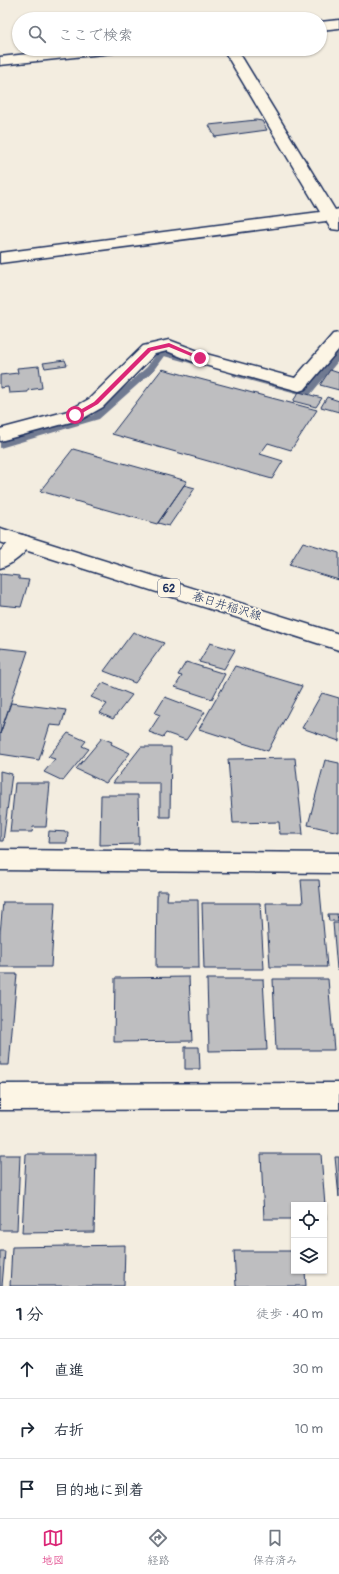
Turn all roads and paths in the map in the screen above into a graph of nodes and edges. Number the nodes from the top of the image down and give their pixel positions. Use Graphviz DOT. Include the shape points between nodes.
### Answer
graph roads {
  1 [pos="339,24"];
  2 [pos="327,25"];
  3 [pos="47,56"];
  4 [pos="234,56"];
  5 [pos="0,61"];
  6 [pos="335,214"];
  7 [pos="339,228"];
  8 [pos="0,258"];
  9 [pos="339,338"];
  10 [pos="0,435"];
  11 [pos="0,535"];
  12 [pos="22,542"];
  13 [pos="0,561"];
  14 [pos="339,642"];
  15 [pos="0,860"];
  16 [pos="339,863"];
  17 [pos="339,1096"];
  18 [pos="0,1097"];
  1 -- 2 [label="street"];
  3 -- 5 [label="street"];
  4 -- 6 [label="street"];
  6 -- 7 [label="street"];
  6 -- 8 [label="street"];
  9 -- 10 [label="street" via="299,385 200,358 169,345 149,350 96,403 75,415"];
  11 -- 12 [label="street, 春日井稲沢線 / 62"];
  12 -- 13 [label="street"];
  12 -- 14 [label="street, 春日井稲沢線 / 62"];
  15 -- 16 [label="street"];
  17 -- 18 [label="street"];
}
